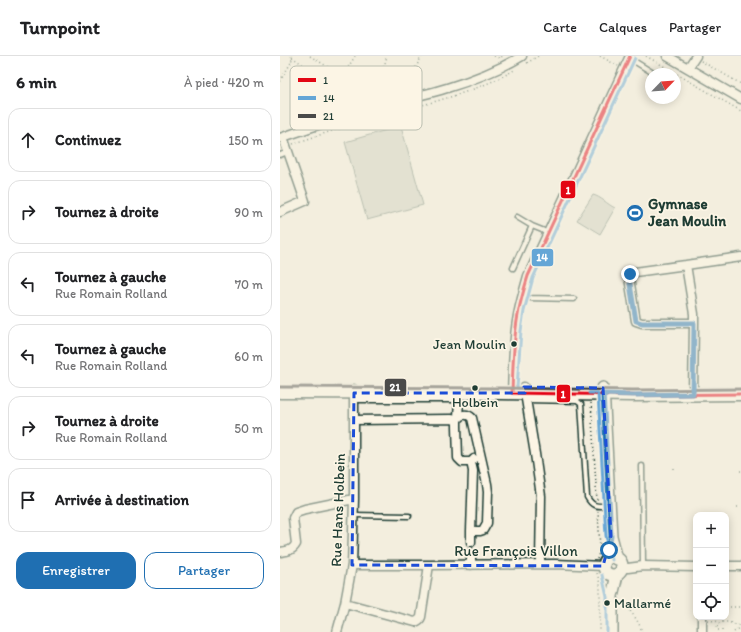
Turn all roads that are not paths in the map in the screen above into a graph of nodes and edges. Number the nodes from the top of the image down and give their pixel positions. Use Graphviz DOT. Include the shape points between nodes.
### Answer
graph roads {
  1 [pos="667,56"];
  2 [pos="629,57"];
  3 [pos="695,57"];
  4 [pos="523,60"];
  5 [pos="646,68"];
  6 [pos="688,68"];
  7 [pos="422,95"];
  8 [pos="741,99"];
  9 [pos="305,130"];
  10 [pos="281,138"];
  11 [pos="285,151"];
  12 [pos="280,212"];
  13 [pos="517,217"];
  14 [pos="532,226"];
  15 [pos="548,234"];
  16 [pos="741,257"];
  17 [pos="686,265"];
  18 [pos="513,268"];
  19 [pos="522,296"];
  20 [pos="574,299"];
  21 [pos="694,323"];
  22 [pos="280,386"];
  23 [pos="741,388"];
  24 [pos="603,391"];
  25 [pos="693,391"];
  26 [pos="280,392"];
  27 [pos="520,392"];
  28 [pos="354,393"];
  29 [pos="741,394"];
  30 [pos="459,400"];
  31 [pos="457,418"];
  32 [pos="354,420"];
  33 [pos="480,454"];
  34 [pos="471,462"];
  35 [pos="642,466"];
  36 [pos="354,500"];
  37 [pos="609,506"];
  38 [pos="354,515"];
  39 [pos="409,516"];
  40 [pos="471,531"];
  41 [pos="471,542"];
  42 [pos="280,552"];
  43 [pos="471,553"];
  44 [pos="540,564"];
  45 [pos="352,565"];
  46 [pos="429,565"];
  47 [pos="471,565"];
  48 [pos="643,566"];
  49 [pos="693,566"];
  50 [pos="729,566"];
  51 [pos="741,566"];
  52 [pos="612,567"];
  53 [pos="345,603"];
  54 [pos="702,620"];
  55 [pos="337,632"];
  56 [pos="612,632"];
  57 [pos="702,632"];
  1 -- 6 [label="street"];
  2 -- 5 [label="lane"];
  2 -- 15 [label="street"];
  3 -- 6 [label="street"];
  4 -- 7 [label="street" via="470,81"];
  6 -- 8 [label="street"];
  9 -- 10 [label="street"];
  10 -- 11 [label="street"];
  11 -- 12 [label="street" via="305,201"];
  13 -- 14 [label="lane"];
  14 -- 15 [label="lane"];
  14 -- 18 [label="lane"];
  15 -- 19 [label="street" via="528,276"];
  16 -- 17 [label="street"];
  17 -- 21 [label="street"];
  17 -- 21 [label="street" via="635,272 630,274 629,278 636,321"];
  19 -- 20 [label="lane"];
  19 -- 27 [label="street" via="514,346"];
  21 -- 25 [label="street"];
  22 -- 28 [label="main road"];
  23 -- 25 [label="main road"];
  24 -- 25 [label="main road" via="633,395"];
  24 -- 27 [label="main road"];
  24 -- 37 [label="main road"];
  25 -- 29 [label="main road"];
  26 -- 28 [label="main road"];
  27 -- 28 [label="main road"];
  27 -- 37 [label="lane" via="577,401 581,404 587,497 594,505"];
  27 -- 44 [label="street" via="535,454 541,496"];
  28 -- 30 [label="lane"];
  28 -- 32 [label="street, Rue Hans Holbein"];
  30 -- 31 [label="street"];
  31 -- 32 [label="street"];
  31 -- 33 [label="street" via="460,415 471,416"];
  31 -- 34 [label="street" via="458,458 462,462"];
  32 -- 36 [label="street, Rue Hans Holbein"];
  33 -- 34 [label="street"];
  33 -- 40 [label="street" via="488,492 487,523 483,530"];
  34 -- 40 [label="street"];
  35 -- 48 [label="lane"];
  36 -- 38 [label="street, Rue Hans Holbein"];
  36 -- 42 [label="street" via="296,512 293,518 296,544 292,549"];
  37 -- 52 [label="main road"];
  38 -- 39 [label="lane"];
  38 -- 45 [label="street, Rue Hans Holbein"];
  40 -- 41 [label="street"];
  43 -- 47 [label="street"];
  44 -- 47 [label="street, Rue François Villon"];
  44 -- 52 [label="street, Rue François Villon"];
  45 -- 46 [label="street, Rue François Villon"];
  45 -- 53 [label="street, Rue Hans Holbein"];
  46 -- 47 [label="street, Rue François Villon"];
  46 -- 53 [label="street" via="421,617 418,621"];
  48 -- 49 [label="street, Rue François Villon"];
  48 -- 52 [label="street, Rue François Villon"];
  50 -- 51 [label="street"];
  52 -- 56 [label="main road"];
  53 -- 55 [label="street, Rue Hans Holbein"];
  54 -- 57 [label="street"];
}
